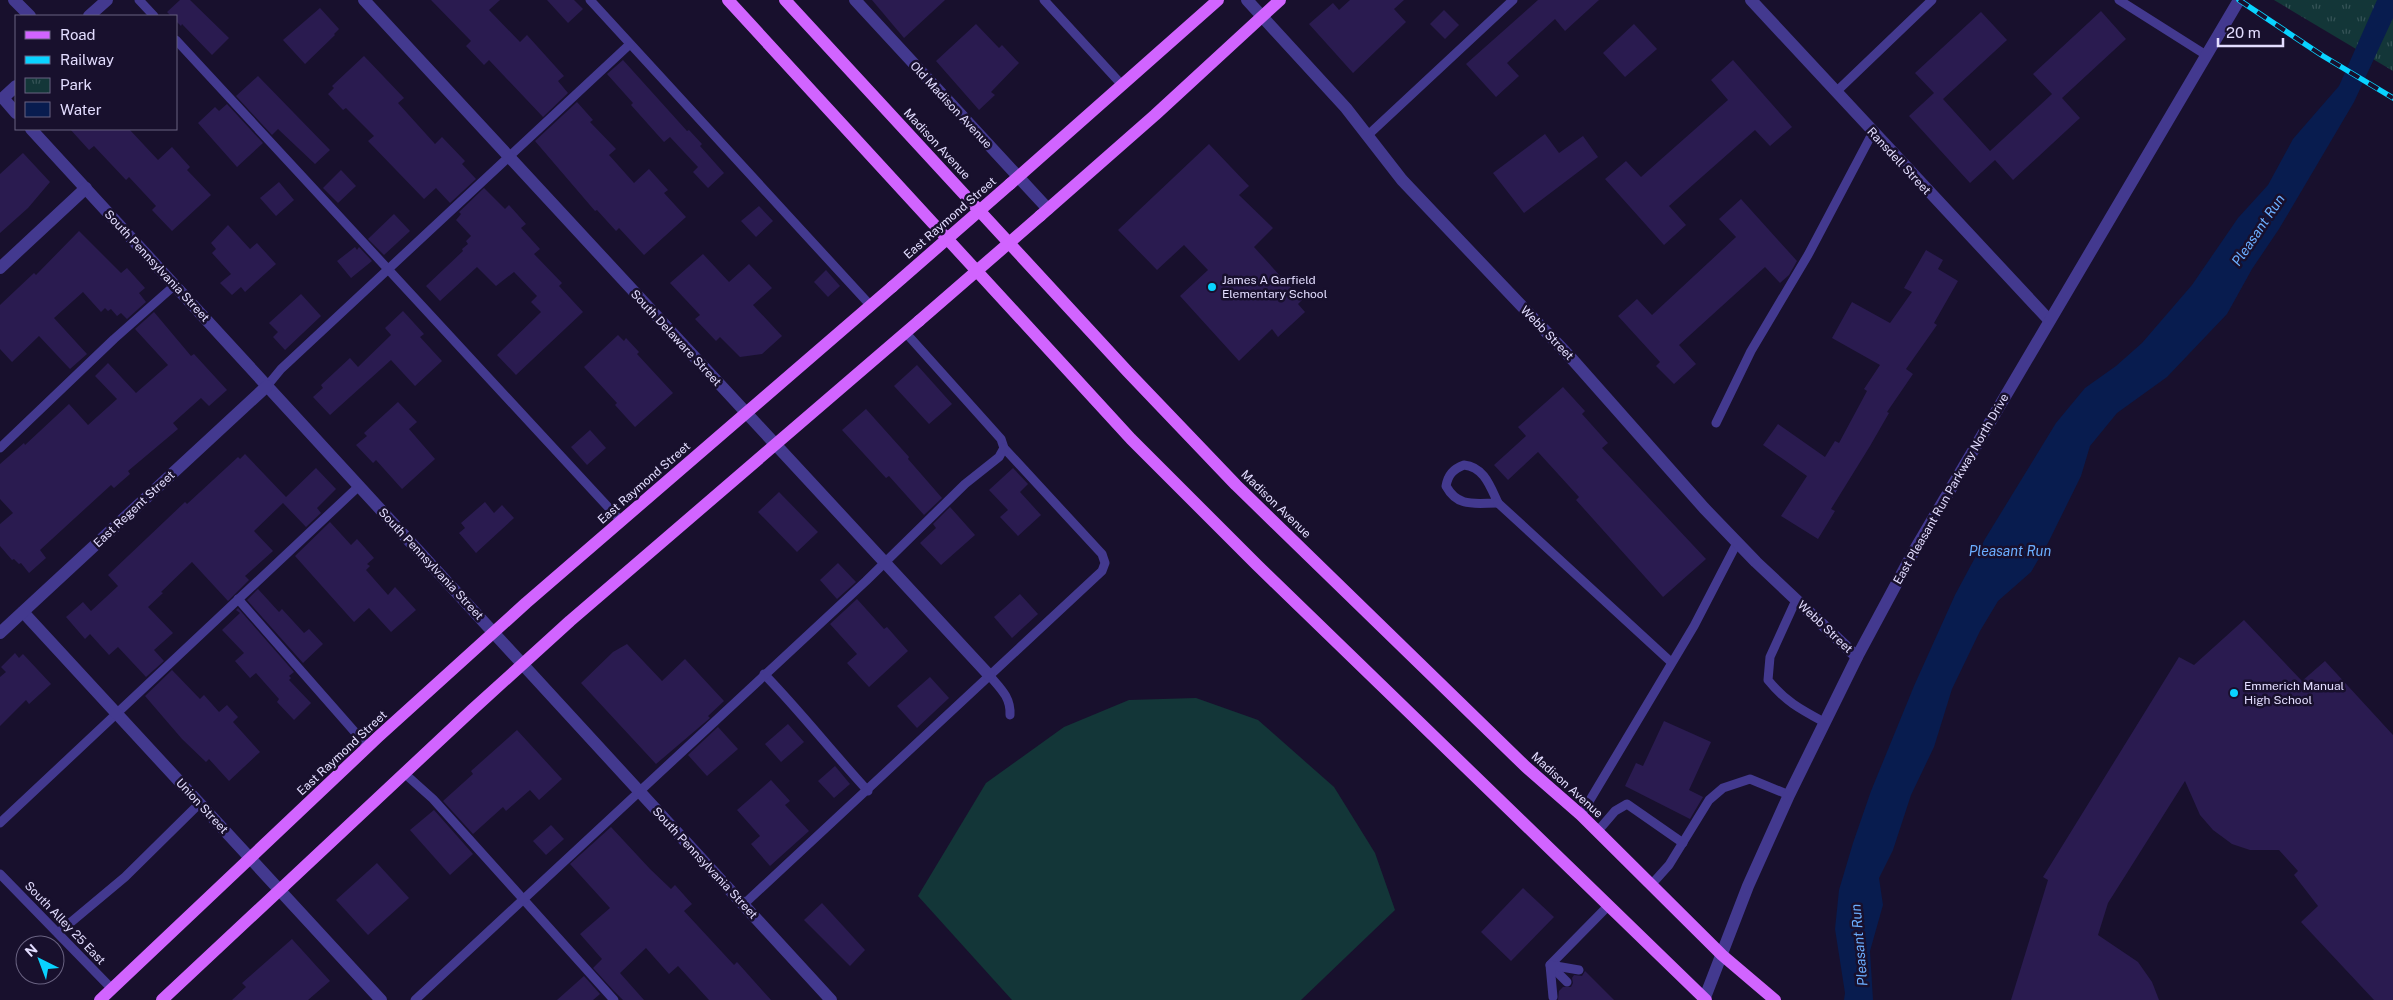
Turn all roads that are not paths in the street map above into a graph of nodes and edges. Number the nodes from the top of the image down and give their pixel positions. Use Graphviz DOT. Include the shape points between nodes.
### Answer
graph roads {
  1 [pos="14,0"];
  2 [pos="106,0"];
  3 [pos="139,0"];
  4 [pos="364,0"];
  5 [pos="590,0"];
  6 [pos="728,0"];
  7 [pos="785,0"];
  8 [pos="855,0"];
  9 [pos="1044,0"];
  10 [pos="1218,0"];
  11 [pos="1247,0"];
  12 [pos="1280,0"];
  13 [pos="1513,0"];
  14 [pos="1751,0"];
  15 [pos="1932,0"];
  16 [pos="2119,0"];
  17 [pos="2239,0"];
  18 [pos="29,15"];
  19 [pos="91,15"];
  20 [pos="153,15"];
  21 [pos="1262,17"];
  22 [pos="178,42"];
  23 [pos="630,44"];
  24 [pos="2206,55"];
  25 [pos="1122,85"];
  26 [pos="15,87"];
  27 [pos="1836,92"];
  28 [pos="1,98"];
  29 [pos="15,112"];
  30 [pos="32,130"];
  31 [pos="1873,132"];
  32 [pos="1367,136"];
  33 [pos="508,156"];
  34 [pos="1014,180"];
  35 [pos="86,188"];
  36 [pos="1044,212"];
  37 [pos="0,268"];
  38 [pos="389,268"];
  39 [pos="175,285"];
  40 [pos="871,306"];
  41 [pos="2049,320"];
  42 [pos="906,332"];
  43 [pos="267,386"];
  44 [pos="746,413"];
  45 [pos="1716,423"];
  46 [pos="774,445"];
  47 [pos="0,448"];
  48 [pos="1004,448"];
  49 [pos="359,486"];
  50 [pos="1498,503"];
  51 [pos="621,521"];
  52 [pos="1737,543"];
  53 [pos="884,563"];
  54 [pos="238,600"];
  55 [pos="1796,600"];
  56 [pos="23,612"];
  57 [pos="0,633"];
  58 [pos="494,633"];
  59 [pos="1857,657"];
  60 [pos="1671,662"];
  61 [pos="523,664"];
  62 [pos="764,674"];
  63 [pos="989,675"];
  64 [pos="116,713"];
  65 [pos="1010,715"];
  66 [pos="1824,722"];
  67 [pos="368,747"];
  68 [pos="404,773"];
  69 [pos="868,790"];
  70 [pos="639,791"];
  71 [pos="1789,795"];
  72 [pos="200,803"];
  73 [pos="1581,815"];
  74 [pos="0,824"];
  75 [pos="1597,832"];
  76 [pos="1682,843"];
  77 [pos="250,858"];
  78 [pos="0,874"];
  79 [pos="1651,885"];
  80 [pos="280,890"];
  81 [pos="524,900"];
  82 [pos="743,905"];
  83 [pos="1609,905"];
  84 [pos="58,933"];
  85 [pos="1722,955"];
  86 [pos="1550,965"];
  87 [pos="1580,970"];
  88 [pos="1567,982"];
  89 [pos="112,988"];
  90 [pos="1553,997"];
  91 [pos="824,998"];
  92 [pos="100,1000"];
  93 [pos="162,1000"];
  94 [pos="381,1000"];
  95 [pos="415,1000"];
  96 [pos="614,1000"];
  97 [pos="1705,1000"];
  98 [pos="1775,1000"];
  1 -- 18 [label="street"];
  2 -- 19 [label="street"];
  3 -- 20 [label="lane"];
  4 -- 33 [label="street, South Delaware Street"];
  5 -- 23 [label="lane"];
  6 -- 83 [label="main road" via="1131,439"];
  7 -- 73 [label="main road, Madison Avenue" via="1128,372 1236,484 1526,767"];
  8 -- 34 [label="street, Old Madison Avenue"];
  9 -- 25 [label="lane"];
  10 -- 25 [label="main road, East Raymond Street"];
  11 -- 21 [label="street, Webb Street"];
  12 -- 21 [label="main road"];
  13 -- 32 [label="lane"];
  14 -- 27 [label="street, Ransdell Street"];
  15 -- 27 [label="lane"];
  16 -- 24 [label="lane"];
  17 -- 24 [label="street, East Pleasant Run Parkway North Drive"];
  21 -- 32 [label="street, Webb Street" via="1346,108"];
  21 -- 36 [label="main road"];
  22 -- 38 [label="lane"];
  23 -- 33 [label="lane"];
  23 -- 40 [label="lane"];
  24 -- 41 [label="street, East Pleasant Run Parkway North Drive"];
  25 -- 34 [label="main road, East Raymond Street"];
  26 -- 28 [label="street"];
  27 -- 31 [label="street, Ransdell Street"];
  28 -- 29 [label="street"];
  30 -- 35 [label="street, South Pennsylvania Street"];
  31 -- 41 [label="street, Ransdell Street"];
  31 -- 45 [label="lane" via="1808,255 1750,351"];
  32 -- 52 [label="street, Webb Street" via="1402,180 1572,359"];
  33 -- 38 [label="lane"];
  33 -- 44 [label="street, South Delaware Street"];
  34 -- 36 [label="street, Old Madison Avenue"];
  34 -- 40 [label="main road, East Raymond Street, bridge"];
  35 -- 37 [label="street"];
  35 -- 39 [label="street, South Pennsylvania Street"];
  36 -- 42 [label="main road, bridge"];
  38 -- 43 [label="lane" via="281,368"];
  38 -- 51 [label="lane"];
  39 -- 43 [label="street, South Pennsylvania Street"];
  39 -- 47 [label="lane"];
  40 -- 44 [label="main road, East Raymond Street"];
  41 -- 59 [label="street, East Pleasant Run Parkway North Drive" via="1914,551"];
  42 -- 46 [label="main road"];
  42 -- 48 [label="lane" via="1001,439"];
  43 -- 49 [label="street, South Pennsylvania Street"];
  43 -- 56 [label="street, East Regent Street"];
  44 -- 46 [label="street, South Delaware Street"];
  44 -- 51 [label="main road, East Raymond Street"];
  46 -- 53 [label="street, South Delaware Street"];
  46 -- 61 [label="main road"];
  48 -- 53 [label="lane" via="999,457 965,484"];
  48 -- 63 [label="lane" via="1102,554 1104,563 1102,570"];
  49 -- 54 [label="lane"];
  49 -- 58 [label="street, South Pennsylvania Street"];
  50 -- 50 [label="lane" via="1481,472 1472,466 1456,468 1448,477 1446,486 1452,497 1463,502"];
  50 -- 60 [label="lane"];
  51 -- 58 [label="main road, East Raymond Street"];
  52 -- 55 [label="street, Webb Street"];
  52 -- 60 [label="lane" via="1694,626"];
  53 -- 62 [label="lane"];
  53 -- 63 [label="street, South Delaware Street"];
  54 -- 64 [label="lane"];
  54 -- 67 [label="lane"];
  55 -- 59 [label="street, Webb Street"];
  55 -- 66 [label="lane" via="1770,657 1768,680 1795,707"];
  56 -- 57 [label="street, East Regent Street"];
  56 -- 64 [label="street, Union Street"];
  58 -- 61 [label="street, South Pennsylvania Street"];
  58 -- 67 [label="main road, East Raymond Street"];
  59 -- 66 [label="street, East Pleasant Run Parkway North Drive"];
  60 -- 73 [label="lane"];
  61 -- 68 [label="main road"];
  61 -- 70 [label="street, South Pennsylvania Street"];
  62 -- 69 [label="lane"];
  62 -- 70 [label="lane"];
  63 -- 65 [label="lane" via="1006,694 1011,704"];
  63 -- 69 [label="lane"];
  64 -- 72 [label="street, Union Street"];
  64 -- 74 [label="lane"];
  66 -- 71 [label="street, East Pleasant Run Parkway North Drive"];
  67 -- 77 [label="main road, East Raymond Street"];
  68 -- 80 [label="main road"];
  68 -- 81 [label="lane" via="434,799"];
  69 -- 82 [label="lane"];
  70 -- 81 [label="lane"];
  70 -- 82 [label="street, South Pennsylvania Street"];
  71 -- 76 [label="lane" via="1750,779 1723,788 1710,800"];
  71 -- 85 [label="street, East Pleasant Run Parkway North Drive" via="1748,886"];
  72 -- 77 [label="street, Union Street"];
  72 -- 84 [label="lane" via="125,877"];
  73 -- 75 [label="main road, Madison Avenue"];
  75 -- 76 [label="lane" via="1615,811 1627,804"];
  75 -- 79 [label="main road, Madison Avenue"];
  76 -- 79 [label="lane" via="1669,865"];
  77 -- 80 [label="street, Union Street"];
  77 -- 89 [label="main road, East Raymond Street"];
  78 -- 84 [label="lane, South Alley 25 East"];
  79 -- 85 [label="main road, Madison Avenue"];
  80 -- 93 [label="main road"];
  80 -- 94 [label="street, Union Street"];
  81 -- 95 [label="lane"];
  81 -- 96 [label="lane"];
  82 -- 91 [label="street, South Pennsylvania Street"];
  83 -- 86 [label="lane"];
  83 -- 97 [label="main road"];
  84 -- 89 [label="lane, South Alley 25 East"];
  85 -- 97 [label="street, East Pleasant Run Parkway North Drive"];
  85 -- 98 [label="main road, Madison Avenue"];
  86 -- 87 [label="lane"];
  86 -- 88 [label="lane"];
  86 -- 90 [label="lane"];
  89 -- 92 [label="main road, East Raymond Street"];
}
